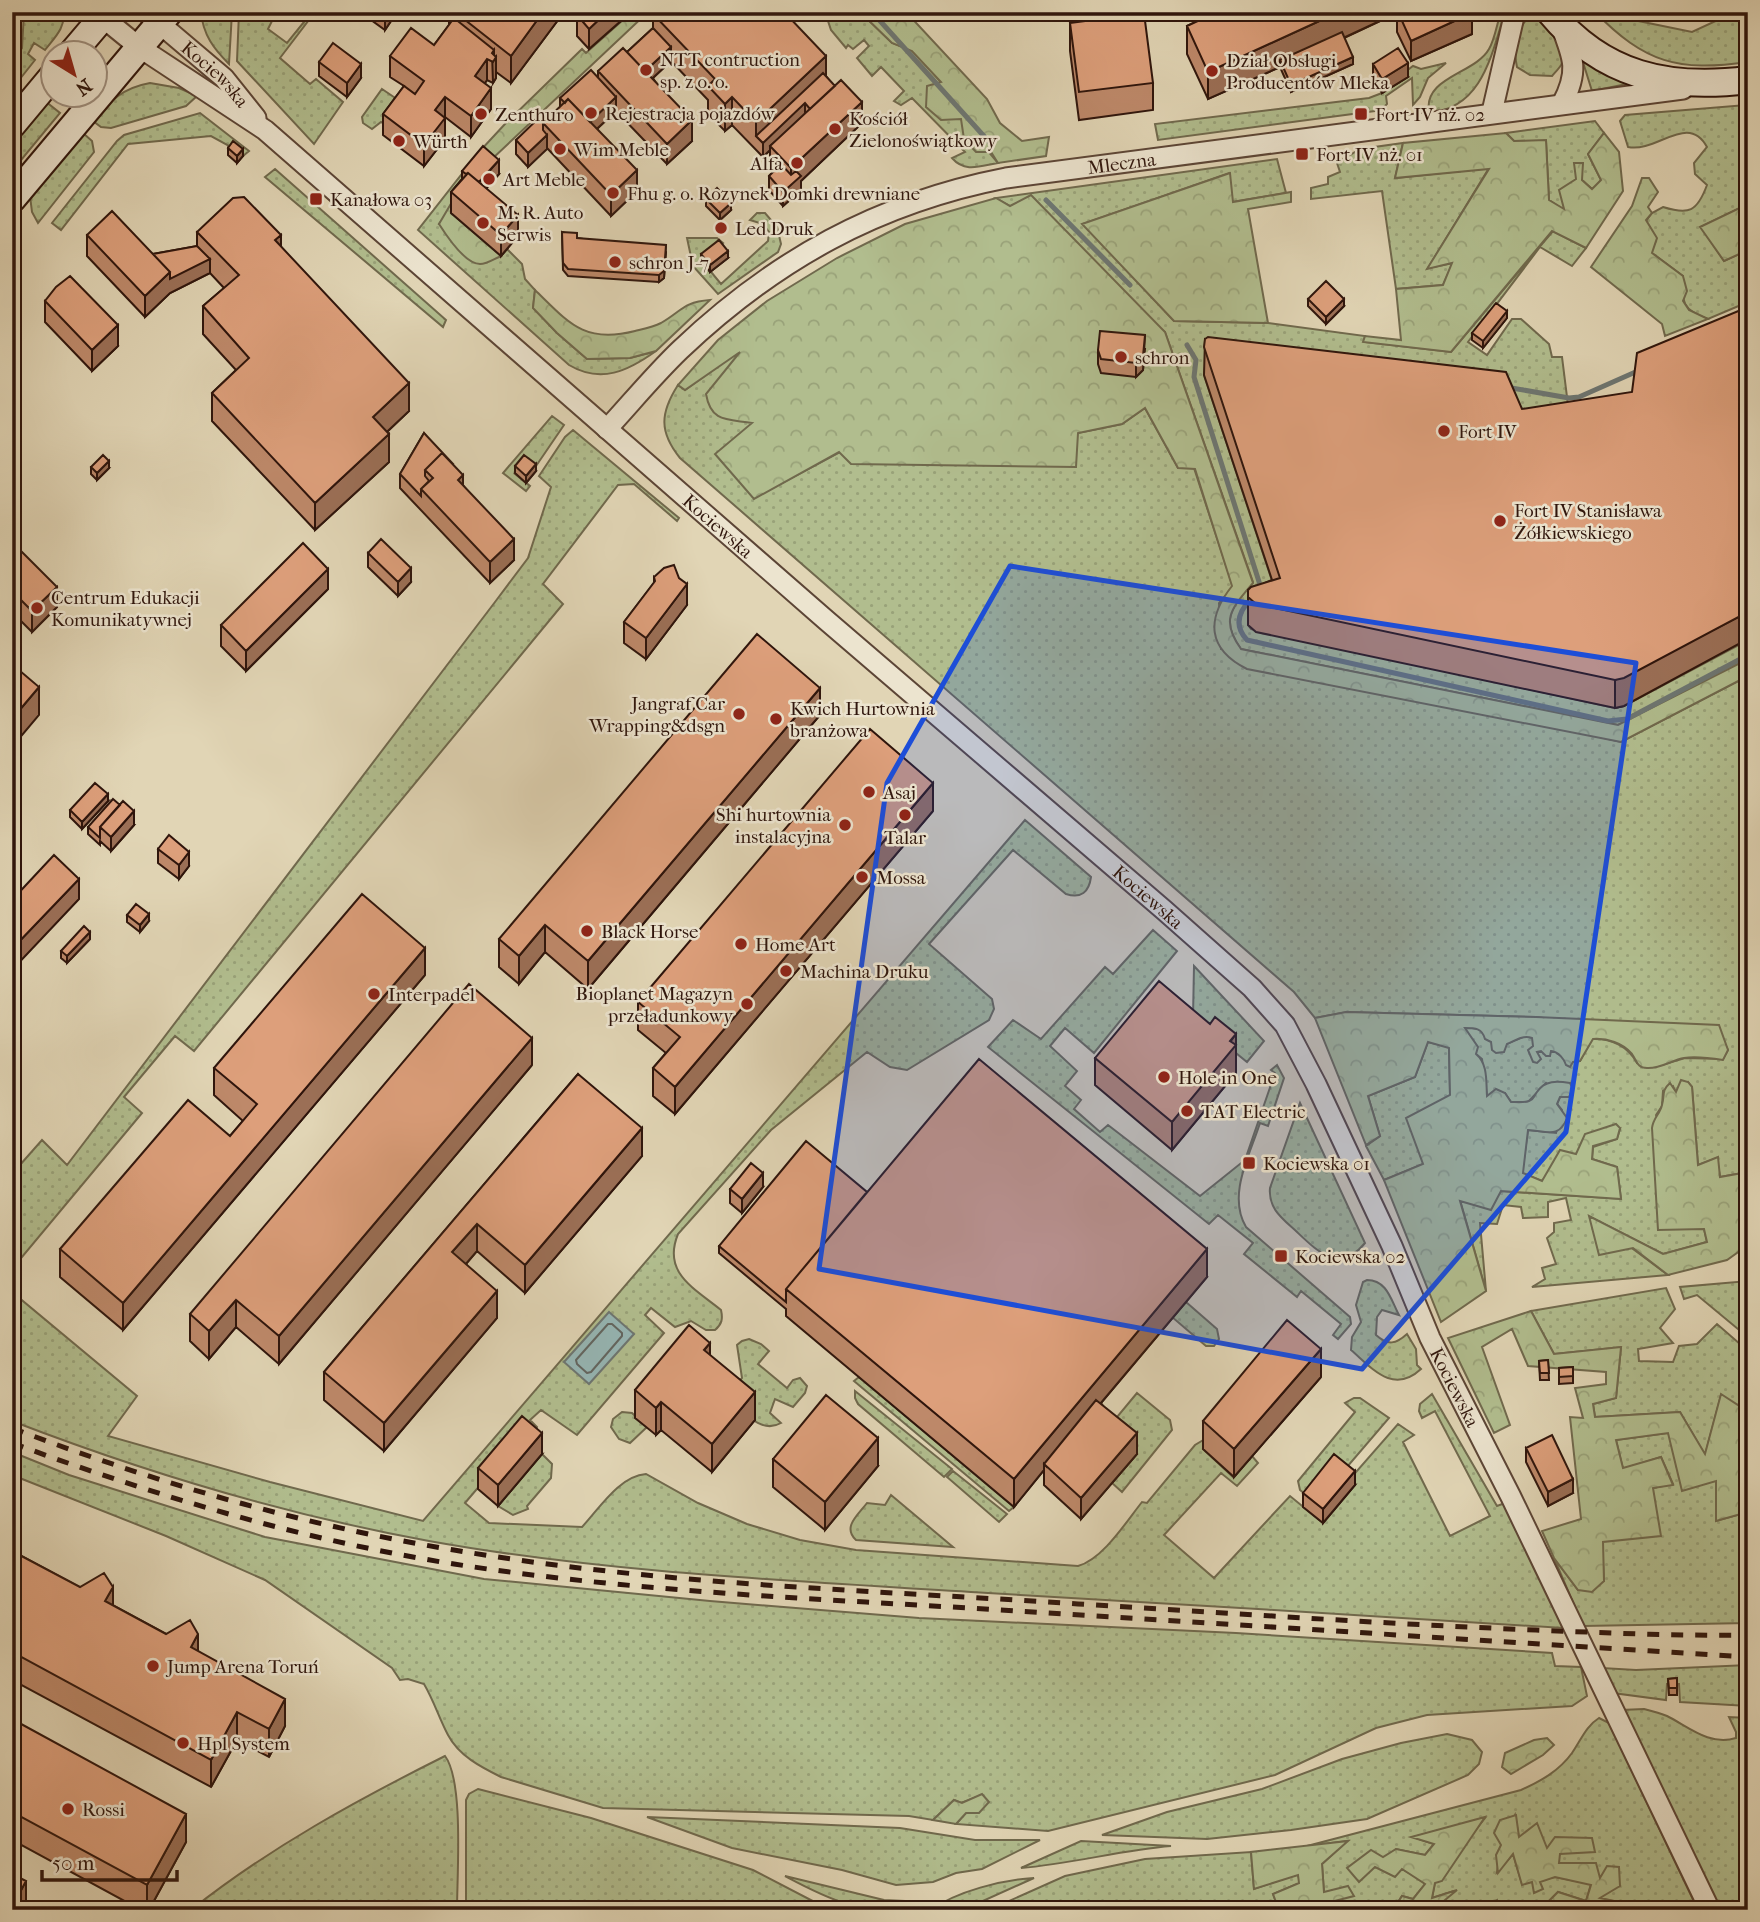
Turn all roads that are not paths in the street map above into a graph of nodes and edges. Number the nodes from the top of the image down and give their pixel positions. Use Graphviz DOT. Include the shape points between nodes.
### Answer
graph roads {
  1 [pos="1515,12"];
  2 [pos="102,14"];
  3 [pos="158,16"];
  4 [pos="1555,18"];
  5 [pos="84,38"];
  6 [pos="139,47"];
  7 [pos="1748,80"];
  8 [pos="1714,85"];
  9 [pos="38,94"];
  10 [pos="1562,104"];
  11 [pos="1492,112"];
  12 [pos="12,125"];
  13 [pos="265,130"];
  14 [pos="12,199"];
  15 [pos="607,429"];
  16 [pos="1710,1910"];
  1 -- 11 [label="street"];
  2 -- 5 [label="street"];
  2 -- 6 [label="street, Kociewska"];
  3 -- 6 [label="street"];
  3 -- 13 [label="street, Kociewska" via="224,78"];
  4 -- 8 [label="street" via="1589,51 1620,68 1661,79"];
  4 -- 10 [label="street" via="1573,58 1573,82"];
  6 -- 13 [label="street, Kociewska"];
  6 -- 14 [label="street"];
  7 -- 8 [label="street"];
  8 -- 10 [label="street, Mleczna"];
  9 -- 12 [label="street"];
  10 -- 11 [label="street, Mleczna"];
  11 -- 15 [label="street, Mleczna" via="1006,178 924,198 832,237 752,289 678,352"];
  13 -- 15 [label="street, Kociewska"];
  15 -- 16 [label="street, Kociewska" via="1164,910 1252,988 1285,1025 1387,1234 1430,1338"];
}
